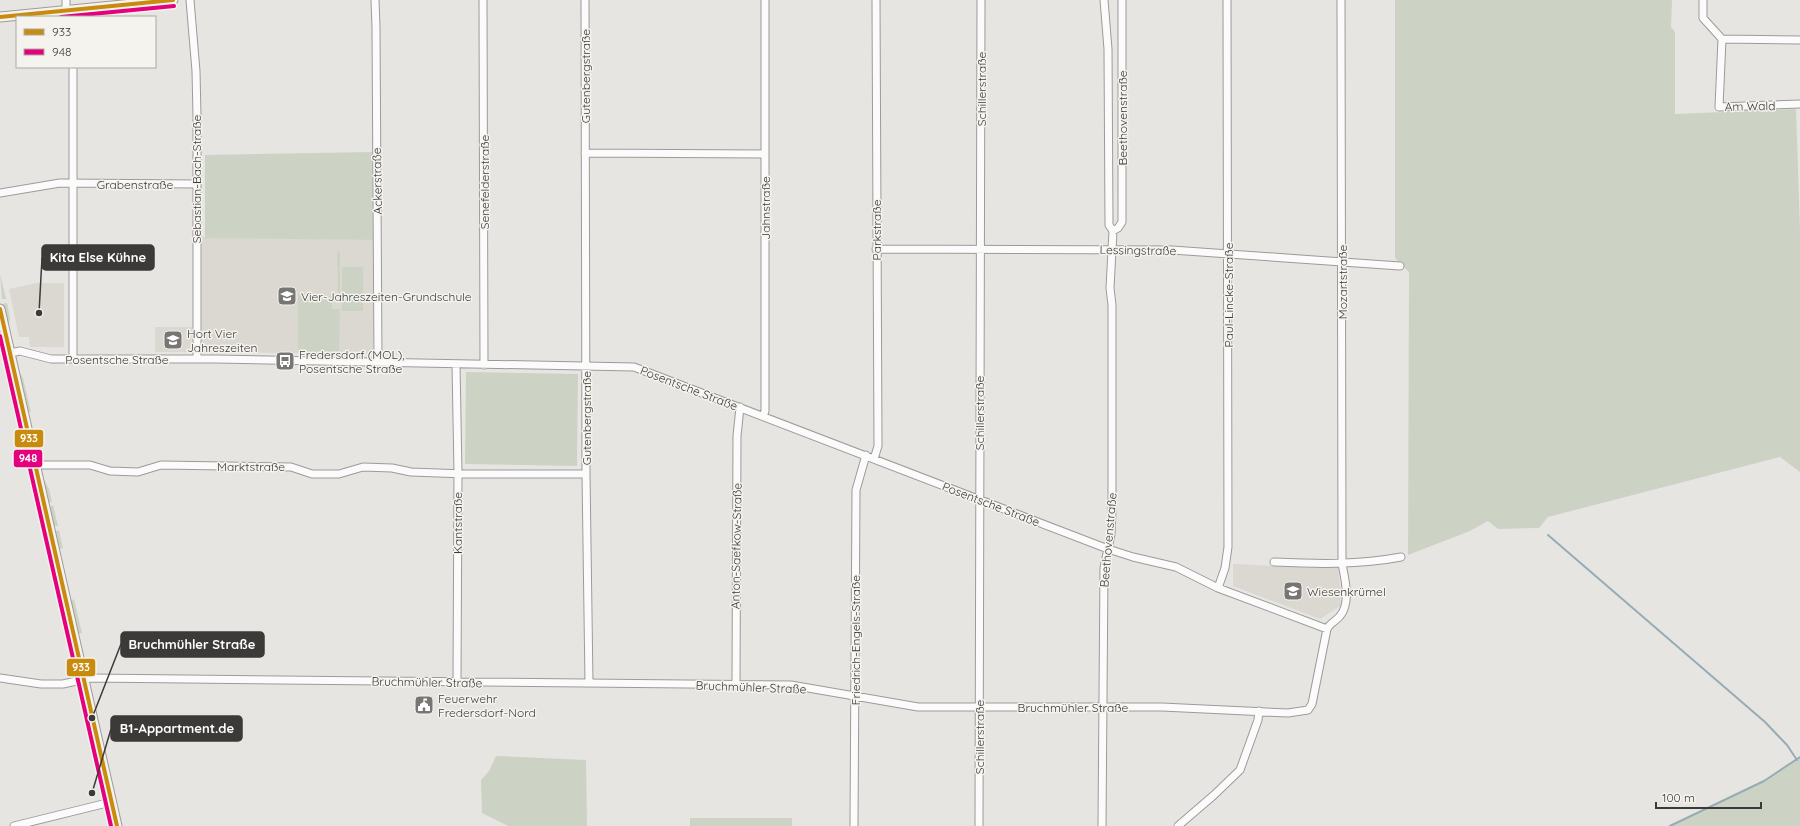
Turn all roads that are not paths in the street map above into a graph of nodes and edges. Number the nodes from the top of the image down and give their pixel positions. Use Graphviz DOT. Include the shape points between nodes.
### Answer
graph roads {
  1 [pos="66,0"];
  2 [pos="173,0"];
  3 [pos="190,0"];
  4 [pos="375,0"];
  5 [pos="483,0"];
  6 [pos="585,0"];
  7 [pos="765,0"];
  8 [pos="876,0"];
  9 [pos="981,0"];
  10 [pos="1104,0"];
  11 [pos="1122,0"];
  12 [pos="1227,0"];
  13 [pos="1342,0"];
  14 [pos="1703,0"];
  15 [pos="71,12"];
  16 [pos="0,17"];
  17 [pos="1722,39"];
  18 [pos="1800,40"];
  19 [pos="73,68"];
  20 [pos="1800,104"];
  21 [pos="585,153"];
  22 [pos="765,154"];
  23 [pos="73,184"];
  24 [pos="197,184"];
  25 [pos="0,193"];
  26 [pos="1113,231"];
  27 [pos="876,249"];
  28 [pos="980,249"];
  29 [pos="1112,250"];
  30 [pos="1228,254"];
  31 [pos="1342,262"];
  32 [pos="1400,266"];
  33 [pos="0,309"];
  34 [pos="6,349"];
  35 [pos="73,359"];
  36 [pos="197,359"];
  37 [pos="378,363"];
  38 [pos="456,364"];
  39 [pos="484,365"];
  40 [pos="586,366"];
  41 [pos="740,407"];
  42 [pos="764,416"];
  43 [pos="866,455"];
  44 [pos="874,459"];
  45 [pos="36,465"];
  46 [pos="458,473"];
  47 [pos="586,474"];
  48 [pos="979,499"];
  49 [pos="1108,549"];
  50 [pos="1401,557"];
  51 [pos="1274,562"];
  52 [pos="1342,564"];
  53 [pos="1218,588"];
  54 [pos="1327,629"];
  55 [pos="0,678"];
  56 [pos="83,679"];
  57 [pos="457,682"];
  58 [pos="589,683"];
  59 [pos="736,685"];
  60 [pos="855,697"];
  61 [pos="980,708"];
  62 [pos="1103,708"];
  63 [pos="1259,711"];
  64 [pos="111,802"];
  65 [pos="14,826"];
  66 [pos="117,826"];
  67 [pos="854,826"];
  68 [pos="979,826"];
  69 [pos="1102,826"];
  70 [pos="1178,826"];
  1 -- 15 [label="street"];
  2 -- 15 [label="main road"];
  3 -- 24 [label="street, Sebastian-Bach-Straße" via="196,71"];
  4 -- 37 [label="street, Ackerstraße"];
  5 -- 39 [label="street, Senefelderstraße"];
  6 -- 21 [label="street, Gutenbergstraße"];
  7 -- 22 [label="street, Jahnstraße"];
  8 -- 27 [label="street, Parkstraße"];
  9 -- 28 [label="street, Schillerstraße"];
  10 -- 26 [label="street, Beethovenstraße" via="1108,49 1109,225"];
  11 -- 26 [label="street, Beethovenstraße" via="1122,222"];
  12 -- 30 [label="street, Paul-Lincke-Straße"];
  13 -- 31 [label="street, Mozartstraße"];
  14 -- 17 [label="street" via="1703,18"];
  15 -- 16 [label="main road"];
  17 -- 18 [label="street"];
  17 -- 20 [label="street, Am Wald" via="1719,107"];
  19 -- 23 [label="street"];
  21 -- 22 [label="street"];
  21 -- 40 [label="street, Gutenbergstraße"];
  22 -- 42 [label="street, Jahnstraße"];
  23 -- 24 [label="street, Grabenstraße"];
  23 -- 25 [label="street, Grabenstraße" via="60,183"];
  23 -- 35 [label="street"];
  24 -- 36 [label="street, Sebastian-Bach-Straße"];
  26 -- 29 [label="street, Beethovenstraße"];
  27 -- 28 [label="street, Lessingstraße"];
  27 -- 44 [label="street, Parkstraße" via="878,446"];
  28 -- 29 [label="street, Lessingstraße"];
  28 -- 48 [label="street, Schillerstraße"];
  29 -- 30 [label="street, Lessingstraße" via="1172,250"];
  29 -- 49 [label="street, Beethovenstraße" via="1112,511"];
  30 -- 31 [label="street, Lessingstraße"];
  30 -- 53 [label="street, Paul-Lincke-Straße" via="1228,547 1225,568"];
  31 -- 32 [label="street, Lessingstraße"];
  31 -- 52 [label="street, Mozartstraße"];
  33 -- 34 [label="main road"];
  34 -- 35 [label="street, Posentsche Straße" via="51,359"];
  34 -- 45 [label="main road"];
  35 -- 36 [label="street, Posentsche Straße"];
  36 -- 37 [label="street, Posentsche Straße"];
  37 -- 38 [label="street, Posentsche Straße"];
  38 -- 39 [label="street, Posentsche Straße"];
  38 -- 46 [label="street, Kantstraße"];
  39 -- 40 [label="street, Posentsche Straße"];
  40 -- 41 [label="street, Posentsche Straße" via="634,367"];
  40 -- 47 [label="street, Gutenbergstraße"];
  41 -- 42 [label="street, Posentsche Straße"];
  41 -- 59 [label="street, Anton-Saefkow-Straße" via="737,436"];
  42 -- 43 [label="street, Posentsche Straße"];
  43 -- 44 [label="street, Posentsche Straße"];
  43 -- 60 [label="street, Friedrich-Engels-Straße" via="856,490"];
  44 -- 48 [label="street, Posentsche Straße"];
  45 -- 46 [label="street, Marktstraße" via="90,465 110,472 144,471 161,465 291,467 312,474 339,474 363,467"];
  45 -- 56 [label="main road"];
  46 -- 47 [label="street, Marktstraße"];
  46 -- 57 [label="street, Kantstraße"];
  47 -- 58 [label="street, Gutenbergstraße"];
  48 -- 49 [label="street, Posentsche Straße"];
  48 -- 61 [label="street, Schillerstraße"];
  49 -- 53 [label="street, Posentsche Straße" via="1176,567"];
  49 -- 62 [label="street, Beethovenstraße" via="1104,568"];
  50 -- 52 [label="street"];
  51 -- 52 [label="street"];
  52 -- 54 [label="street" via="1346,584 1344,610"];
  53 -- 54 [label="street, Posentsche Straße"];
  54 -- 63 [label="street, Bruchmühler Straße" via="1312,704 1308,710 1288,713"];
  55 -- 56 [label="street, Bruchmühler Straße" via="41,684 70,683"];
  56 -- 57 [label="street, Bruchmühler Straße"];
  56 -- 64 [label="main road"];
  57 -- 58 [label="street, Bruchmühler Straße"];
  58 -- 59 [label="street, Bruchmühler Straße"];
  59 -- 60 [label="street, Bruchmühler Straße" via="791,685"];
  60 -- 61 [label="street, Bruchmühler Straße" via="918,707"];
  60 -- 67 [label="street, Friedrich-Engels-Straße"];
  61 -- 62 [label="street, Bruchmühler Straße"];
  61 -- 68 [label="street, Schillerstraße"];
  62 -- 63 [label="street, Bruchmühler Straße" via="1162,707"];
  62 -- 69 [label="street, Beethovenstraße"];
  63 -- 70 [label="street" via="1240,770"];
  64 -- 65 [label="street"];
  64 -- 66 [label="main road"];
}
